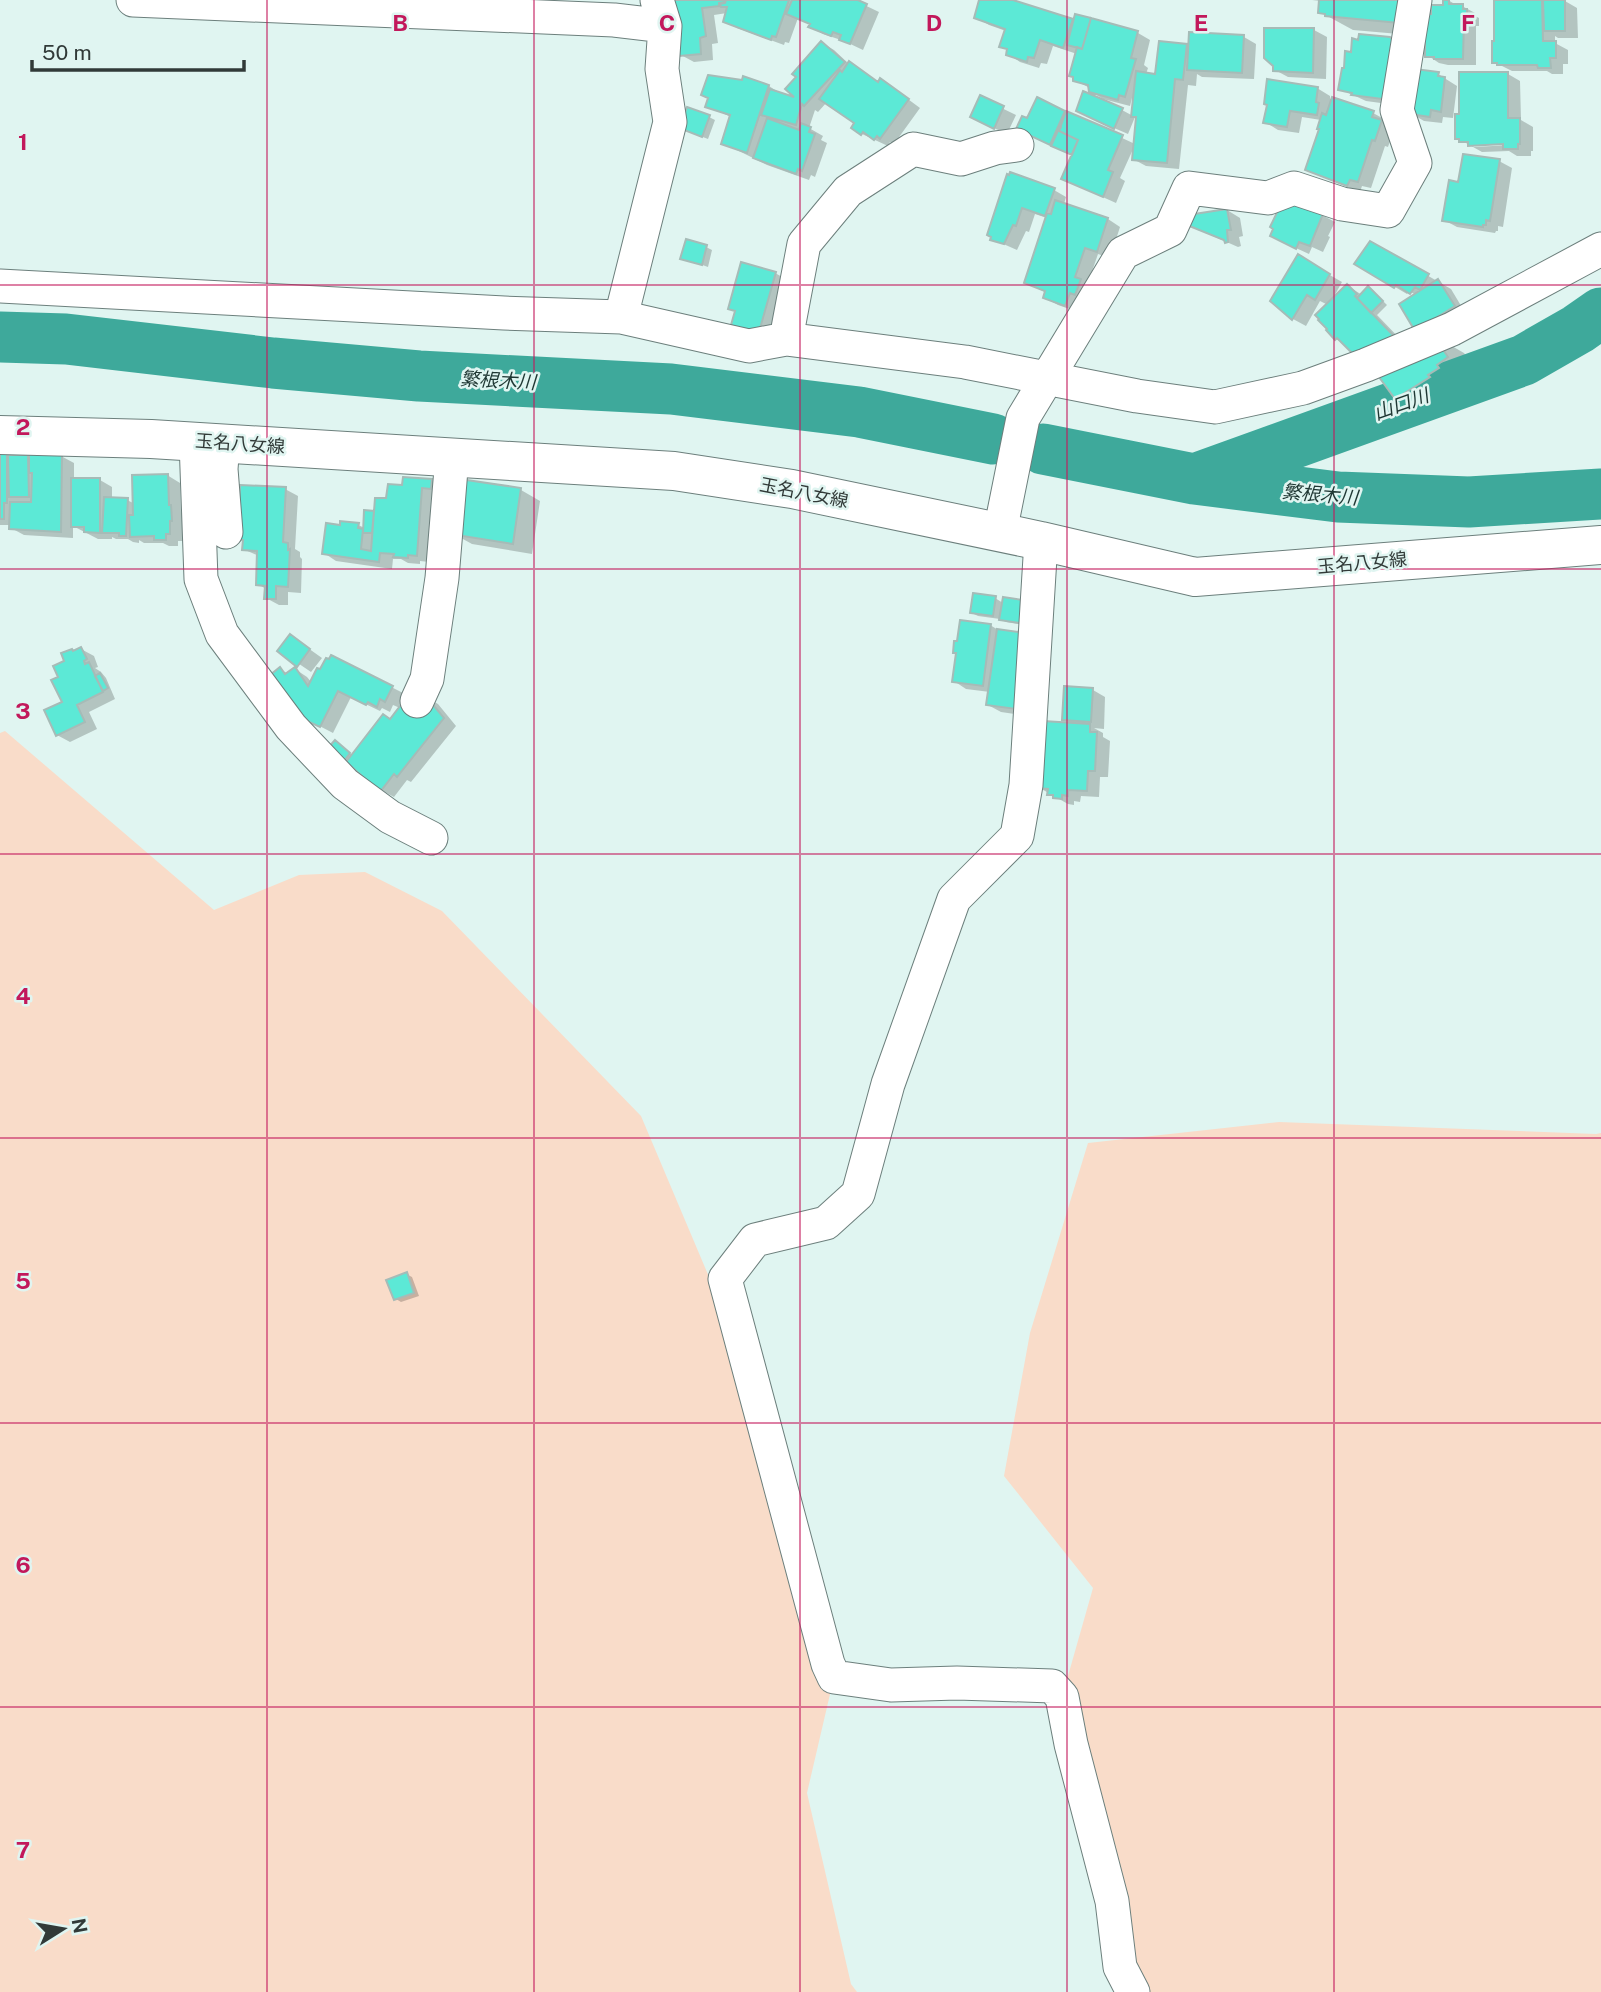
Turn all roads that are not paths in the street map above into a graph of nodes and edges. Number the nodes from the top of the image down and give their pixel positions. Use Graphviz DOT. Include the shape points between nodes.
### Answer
graph roads {
  1 [pos="133,0"];
  2 [pos="1415,0"];
  3 [pos="661,13"];
  4 [pos="1017,145"];
  5 [pos="1601,249"];
  6 [pos="0,286"];
  7 [pos="621,317"];
  8 [pos="786,339"];
  9 [pos="1047,378"];
  10 [pos="0,436"];
  11 [pos="210,442"];
  12 [pos="452,457"];
  13 [pos="226,532"];
  14 [pos="1000,532"];
  15 [pos="1041,541"];
  16 [pos="1601,545"];
  17 [pos="416,701"];
  18 [pos="431,838"];
  19 [pos="1133,1992"];
  1 -- 3 [label="street" via="614,20"];
  2 -- 9 [label="street" via="1397,110 1415,163 1388,211 1342,204 1293,188 1268,198 1189,188 1170,230 1123,253"];
  3 -- 7 [label="street" via="662,68 670,122"];
  4 -- 8 [label="street" via="961,159 913,149 848,191 804,244"];
  5 -- 9 [label="street" via="1451,329 1303,388 1215,407"];
  6 -- 7 [label="street"];
  7 -- 8 [label="street" via="749,346"];
  8 -- 9 [label="street" via="965,362"];
  9 -- 14 [label="street" via="1023,418"];
  10 -- 11 [label="main road, 玉名八女線"];
  11 -- 12 [label="main road, 玉名八女線"];
  11 -- 13 [label="street" via="221,469"];
  11 -- 18 [label="street" via="201,579 222,634 291,727 345,784 390,817"];
  12 -- 14 [label="main road, 玉名八女線" via="674,471 792,489"];
  12 -- 17 [label="street" via="442,578 427,679"];
  14 -- 15 [label="main road, 玉名八女線"];
  15 -- 16 [label="main road, 玉名八女線" via="1195,577"];
  15 -- 19 [label="street" via="1026,785 1017,835 954,899 888,1084 858,1194 826,1223 755,1240 725,1279 834,1677 891,1685 1052,1686 1062,1698 1112,1901 1120,1968"];
}
